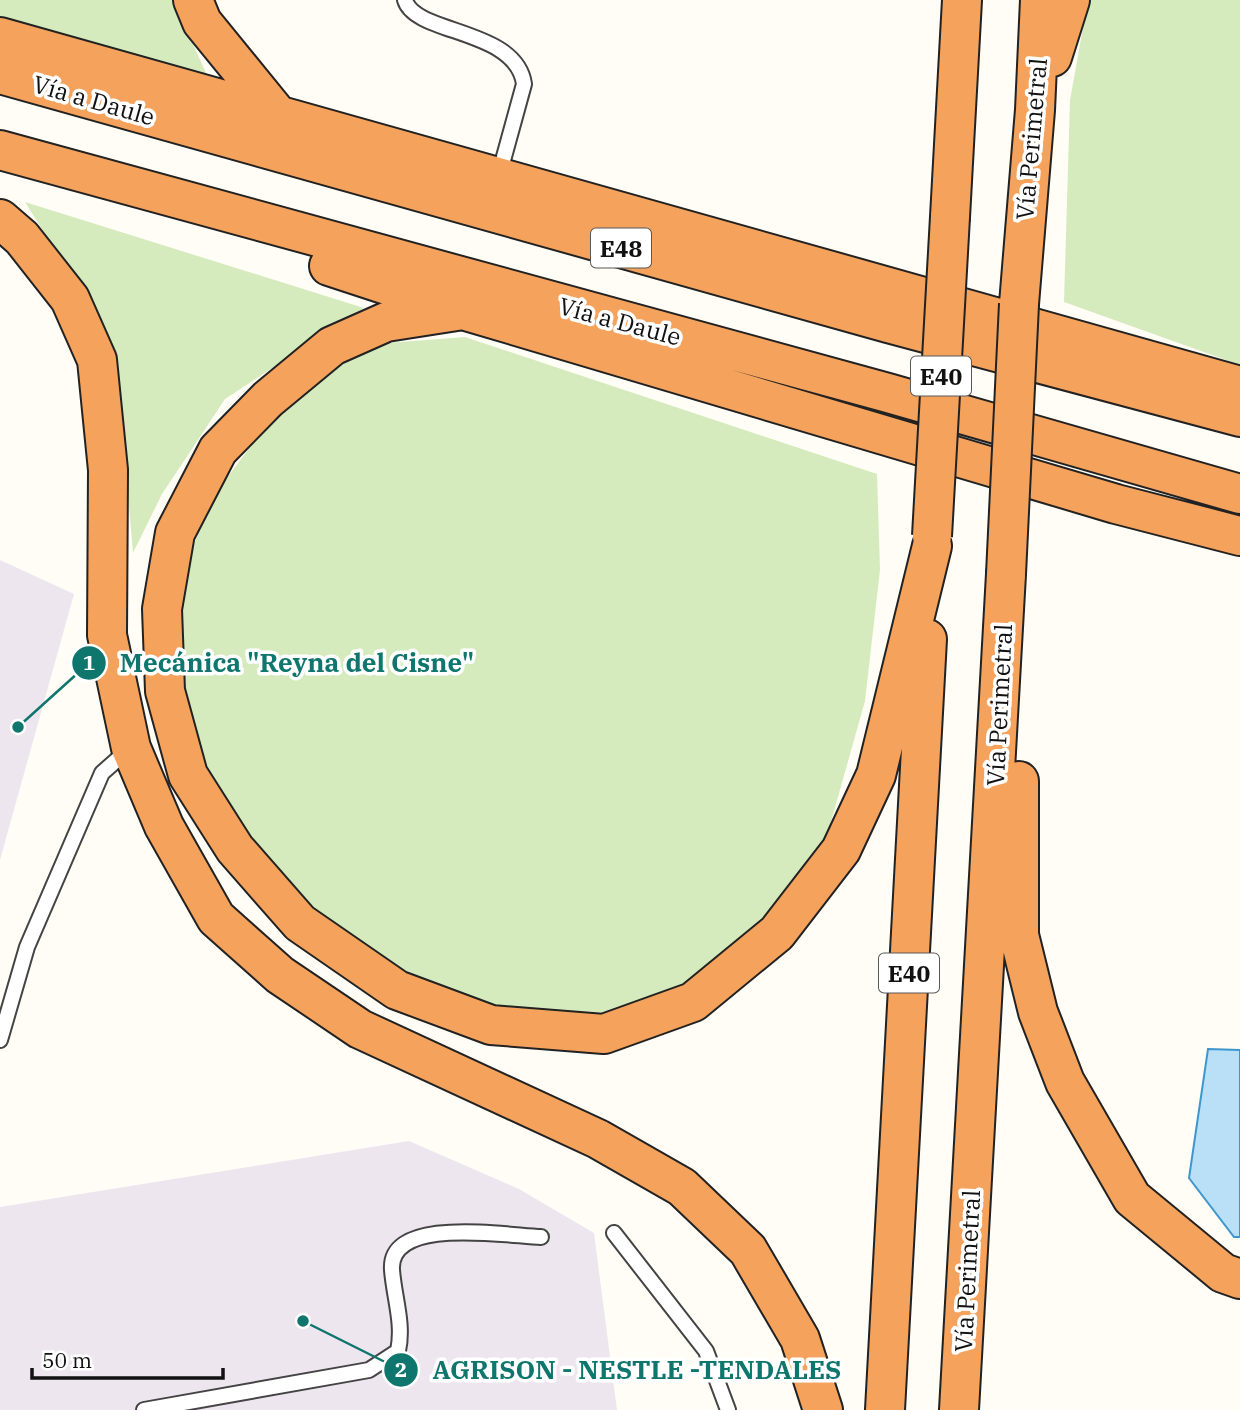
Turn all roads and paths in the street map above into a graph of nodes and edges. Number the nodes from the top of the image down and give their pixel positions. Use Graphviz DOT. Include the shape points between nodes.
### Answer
graph roads {
  1 [pos="193,0"];
  2 [pos="405,0"];
  3 [pos="962,0"];
  4 [pos="1040,0"];
  5 [pos="1070,0"];
  6 [pos="0,37"];
  7 [pos="0,74"];
  8 [pos="1035,110"];
  9 [pos="277,114"];
  10 [pos="187,127"];
  11 [pos="0,150"];
  12 [pos="95,176"];
  13 [pos="499,176"];
  14 [pos="0,219"];
  15 [pos="463,310"];
  16 [pos="1240,386"];
  17 [pos="1240,417"];
  18 [pos="1240,494"];
  19 [pos="1240,536"];
  20 [pos="932,541"];
  21 [pos="1006,588"];
  22 [pos="131,748"];
  23 [pos="0,1040"];
  24 [pos="614,1233"];
  25 [pos="541,1237"];
  26 [pos="1240,1279"];
  27 [pos="144,1410"];
  28 [pos="729,1410"];
  29 [pos="823,1410"];
  30 [pos="885,1410"];
  31 [pos="959,1410"];
  1 -- 9 [label="highway" via="202,22"];
  2 -- 13 [label="lane" via="417,16 469,34 522,69 524,84"];
  3 -- 20 [label="highway, E40, bridge"];
  4 -- 8 [label="highway, Vía Perimetral"];
  5 -- 8 [label="highway"];
  6 -- 9 [label="highway"];
  7 -- 10 [label="highway, Vía a Daule / E48"];
  8 -- 21 [label="highway, Vía Perimetral, bridge" via="1023,233"];
  9 -- 10 [label="highway"];
  9 -- 13 [label="highway"];
  10 -- 17 [label="highway, Vía a Daule / E48"];
  11 -- 12 [label="highway, Vía a Daule"];
  12 -- 15 [label="highway" via="332,268"];
  12 -- 18 [label="highway, Vía a Daule"];
  13 -- 16 [label="highway"];
  14 -- 22 [label="highway" via="22,238 70,299 97,360 108,470 107,635"];
  15 -- 19 [label="highway" via="1116,504"];
  15 -- 20 [label="highway" via="386,322 332,346 268,399 218,450 175,533 162,609 164,691 188,775 234,849 300,923 397,990 491,1025 604,1034 693,1002 777,933 841,850 876,775"];
  20 -- 30 [label="highway, E40"];
  21 -- 26 [label="highway" via="1019,631 1019,935 1038,1012 1065,1082 1132,1198 1223,1273"];
  21 -- 31 [label="highway, Vía Perimetral"];
  22 -- 23 [label="lane" via="102,773 27,947"];
  22 -- 29 [label="highway" via="163,826 216,918 280,975 360,1029 598,1139 682,1187 748,1250 800,1339"];
  24 -- 28 [label="lane" via="706,1352"];
  25 -- 27 [label="lane" via="436,1231 414,1238 398,1250 392,1266 402,1337 398,1351 369,1370"];
}
